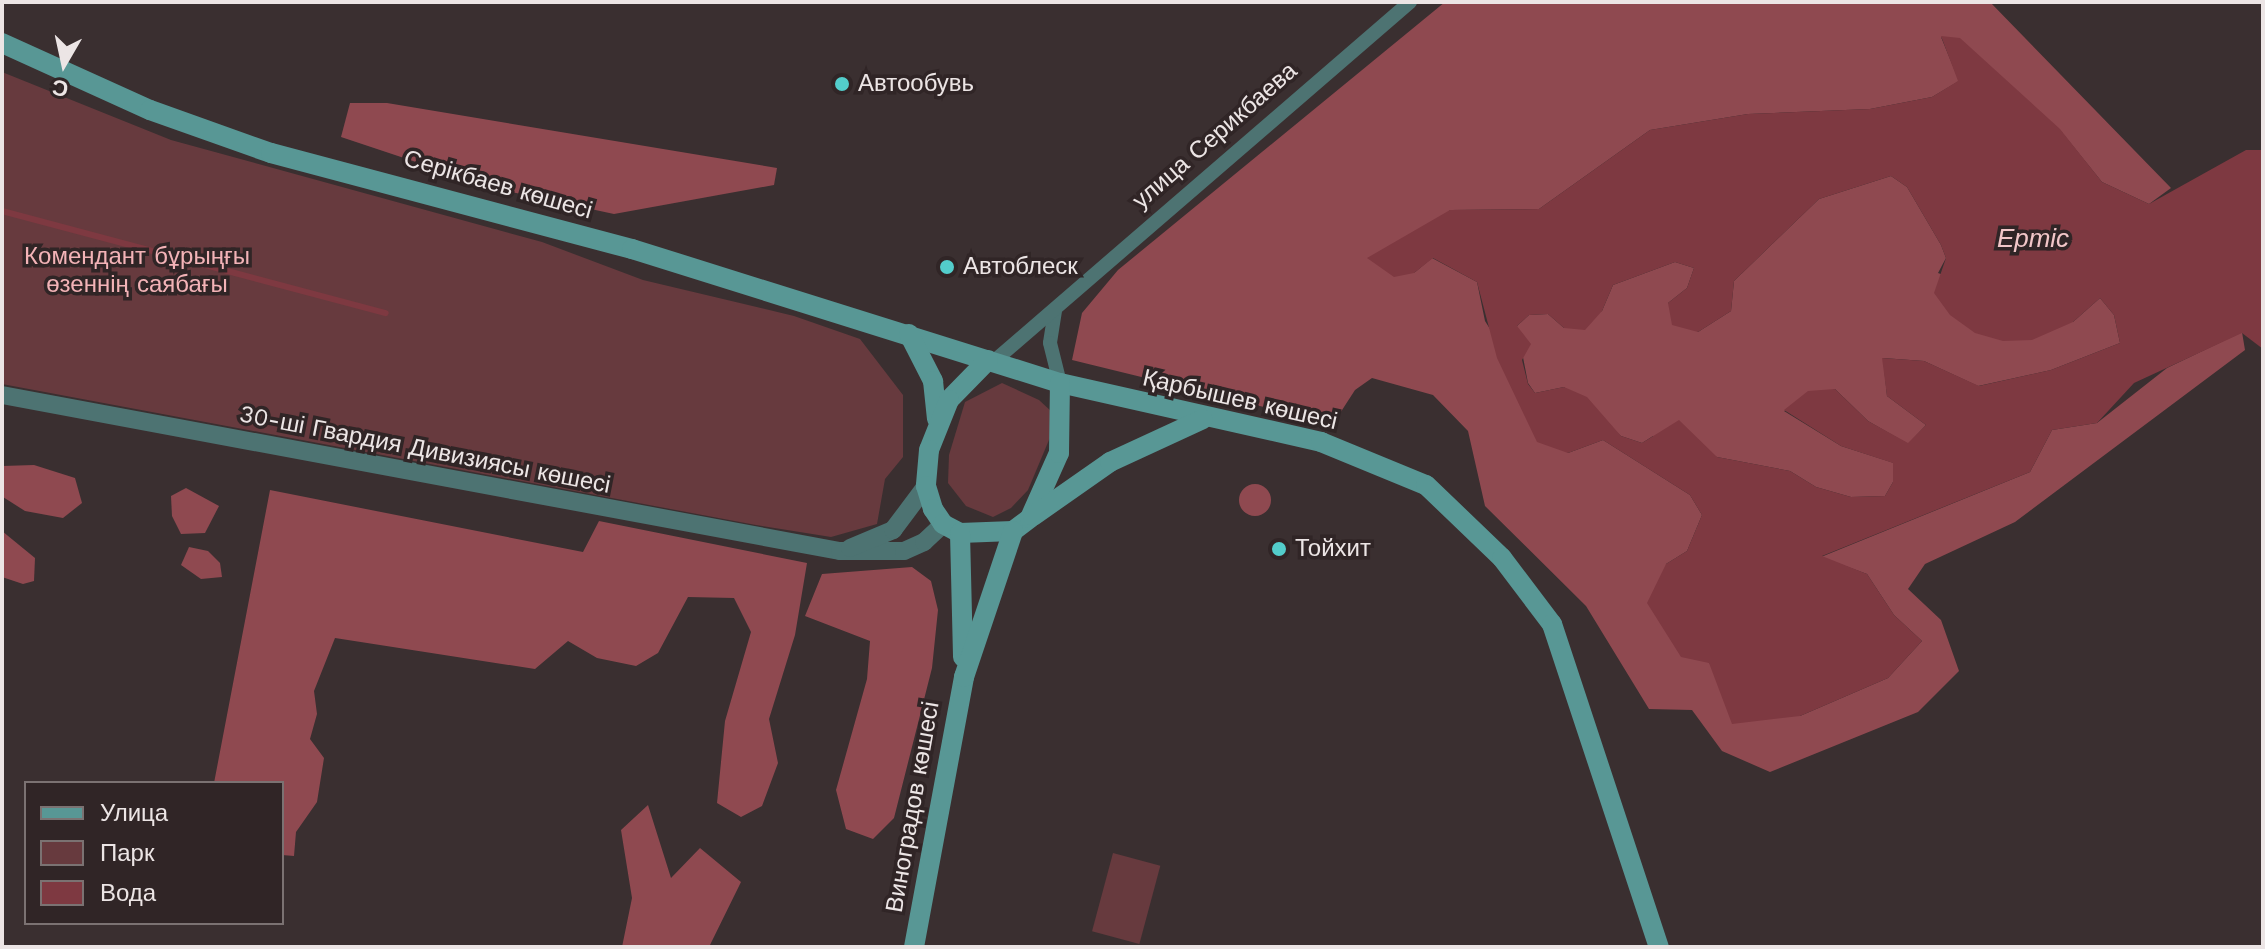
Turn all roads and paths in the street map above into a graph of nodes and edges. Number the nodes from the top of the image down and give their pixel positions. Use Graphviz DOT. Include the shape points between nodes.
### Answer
graph roads {
  1 [pos="1410,2"];
  2 [pos="2,43"];
  3 [pos="1055,311"];
  4 [pos="909,334"];
  5 [pos="990,361"];
  6 [pos="1060,383"];
  7 [pos="2,395"];
  8 [pos="937,419"];
  9 [pos="1203,419"];
  10 [pos="926,486"];
  11 [pos="1030,518"];
  12 [pos="951,528"];
  13 [pos="1013,531"];
  14 [pos="840,551"];
  15 [pos="964,677"];
  16 [pos="914,947"];
  17 [pos="1659,947"];
  1 -- 3 [label="street, улица Серикбаева"];
  2 -- 4 [label="main road, Серікбаев көшесі" via="150,110 271,153 632,249"];
  3 -- 5 [label="street, улица Серикбаева"];
  3 -- 6 [label="street" via="1050,343"];
  4 -- 5 [label="main road, Серікбаев көшесі"];
  4 -- 8 [label="main road" via="933,381"];
  5 -- 6 [label="main road, Қарбышев көшесі"];
  5 -- 8 [label="main road"];
  6 -- 9 [label="main road, Қарбышев көшесі"];
  6 -- 11 [label="main road" via="1059,453"];
  7 -- 14 [label="street, 30-ші Гвардия Дивизиясы көшесі"];
  8 -- 10 [label="main road"];
  9 -- 11 [label="main road" via="1110,462"];
  9 -- 17 [label="main road, Қарбышев көшесі" via="1321,442 1426,485 1502,558 1552,624"];
  10 -- 12 [label="main road"];
  10 -- 14 [label="street" via="893,530"];
  11 -- 13 [label="main road"];
  12 -- 13 [label="main road"];
  12 -- 14 [label="street, 30-ші Гвардия Дивизиясы көшесі" via="904,551"];
  12 -- 15 [label="main road"];
  13 -- 15 [label="main road"];
  15 -- 16 [label="main road, Виноградов көшесі"];
}
